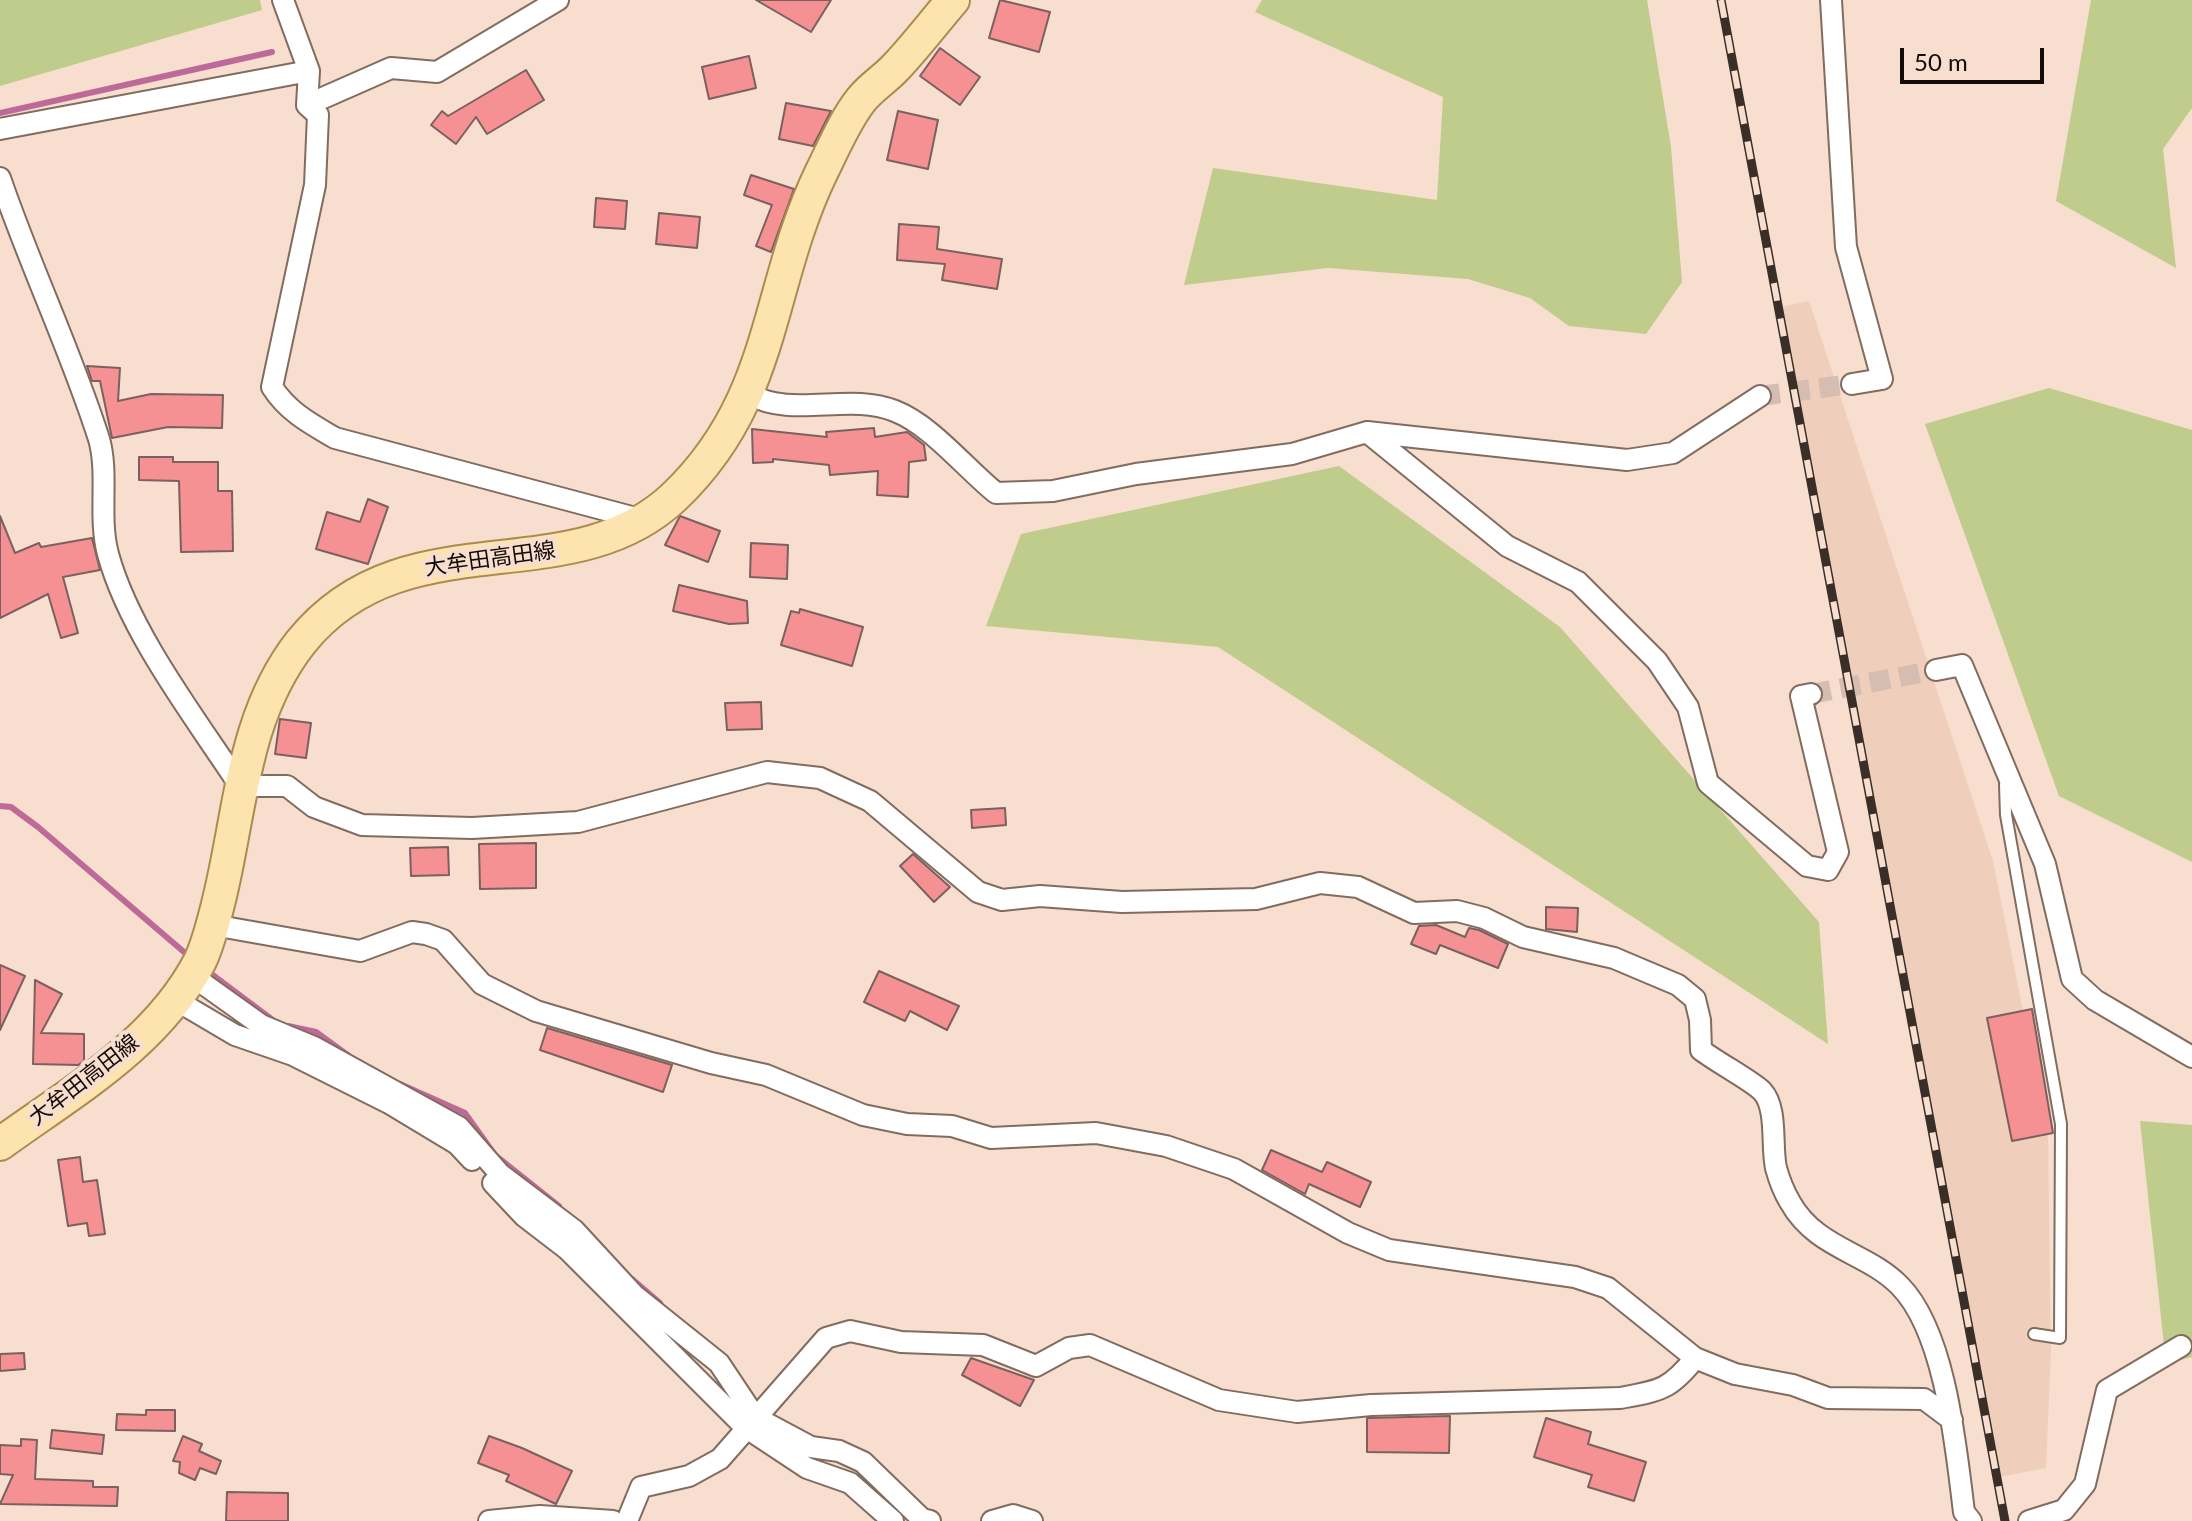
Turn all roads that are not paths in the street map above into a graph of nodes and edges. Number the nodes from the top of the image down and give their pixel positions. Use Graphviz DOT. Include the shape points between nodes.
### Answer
graph roads {
  1 [pos="283,0"];
  2 [pos="558,0"];
  3 [pos="953,0"];
  4 [pos="1831,0"];
  5 [pos="309,71"];
  6 [pos="307,105"];
  7 [pos="0,129"];
  8 [pos="0,178"];
  9 [pos="1852,384"];
  10 [pos="749,394"];
  11 [pos="1760,396"];
  12 [pos="1367,432"];
  13 [pos="643,520"];
  14 [pos="1936,670"];
  15 [pos="1811,694"];
  16 [pos="2005,775"];
  17 [pos="240,786"];
  18 [pos="213,925"];
  19 [pos="182,987"];
  20 [pos="2192,1057"];
  21 [pos="0,1144"];
  22 [pos="2034,1334"];
  23 [pos="2181,1346"];
  24 [pos="1695,1358"];
  25 [pos="1952,1420"];
  26 [pos="750,1422"];
  27 [pos="489,1521"];
  28 [pos="613,1521"];
  29 [pos="627,1521"];
  30 [pos="893,1521"];
  31 [pos="930,1521"];
  32 [pos="992,1521"];
  33 [pos="1032,1521"];
  34 [pos="1971,1521"];
  35 [pos="2029,1521"];
  1 -- 5 [label="street"];
  2 -- 6 [label="street" via="437,72 391,68"];
  3 -- 10 [label="main road, 大牟田高田線" via="860,101 821,174"];
  4 -- 9 [label="street" via="1846,247 1882,379"];
  5 -- 6 [label="street"];
  5 -- 7 [label="street"];
  6 -- 13 [label="street" via="318,115 315,185 272,387 281,402 335,438"];
  8 -- 17 [label="street" via="100,445 102,529 109,558 159,660"];
  10 -- 12 [label="street" via="769,405 853,403 893,410 921,424 996,493 1053,491 1136,474 1292,454"];
  10 -- 13 [label="main road, 大牟田高田線" via="734,424 698,470"];
  11 -- 12 [label="street" via="1673,453 1627,460"];
  12 -- 15 [label="street" via="1507,546 1578,582 1657,661 1688,707 1708,783 1807,866 1828,870 1838,852 1801,696"];
  13 -- 17 [label="main road, 大牟田高田線" via="563,549 432,564 391,577 321,618 275,678"];
  14 -- 16 [label="street" via="1962,665"];
  16 -- 20 [label="street" via="2045,864 2072,979 2095,1000"];
  16 -- 22 [label="lane" via="2006,815 2061,1124 2060,1338"];
  17 -- 18 [label="main road, 大牟田高田線"];
  17 -- 25 [label="street" via="287,786 314,807 362,825 472,828 578,822 767,772 820,778 870,801 978,892 1002,900 1256,899 1320,883 1358,887 1414,913 1457,911 1523,937 1614,958 1678,985 1695,999 1701,1050 1763,1091 1776,1169 1790,1202 1810,1230 1899,1286 1940,1365"];
  18 -- 19 [label="main road, 大牟田高田線"];
  18 -- 24 [label="street" via="360,951 412,932 426,934 443,940 482,984 536,1011 766,1075 863,1115 952,1126 991,1138 1096,1133 1166,1146 1234,1169 1389,1250 1575,1277 1608,1288"];
  19 -- 21 [label="main road, 大牟田高田線" via="132,1049"];
  19 -- 26 [label="street" via="235,1035 293,1055 457,1144 524,1216 567,1249"];
  19 -- 26 [label="street" via="314,1047 459,1127 500,1174 574,1230 634,1295 719,1363"];
  23 -- 35 [label="street" via="2107,1390 2085,1484 2064,1510"];
  24 -- 25 [label="street" via="1828,1398 1924,1399"];
  24 -- 26 [label="street" via="1676,1383 1658,1392 1620,1398 1297,1412 1219,1400 1090,1345 1069,1348 1036,1366 983,1345 901,1342 850,1331 826,1338"];
  25 -- 34 [label="street" via="1964,1512"];
  26 -- 29 [label="street" via="720,1459 689,1476 641,1487"];
  26 -- 30 [label="street" via="807,1468 850,1483"];
  26 -- 31 [label="street" via="863,1462 911,1510"];
  27 -- 28 [label="street" via="540,1516"];
  32 -- 33 [label="street" via="1013,1515"];
}
